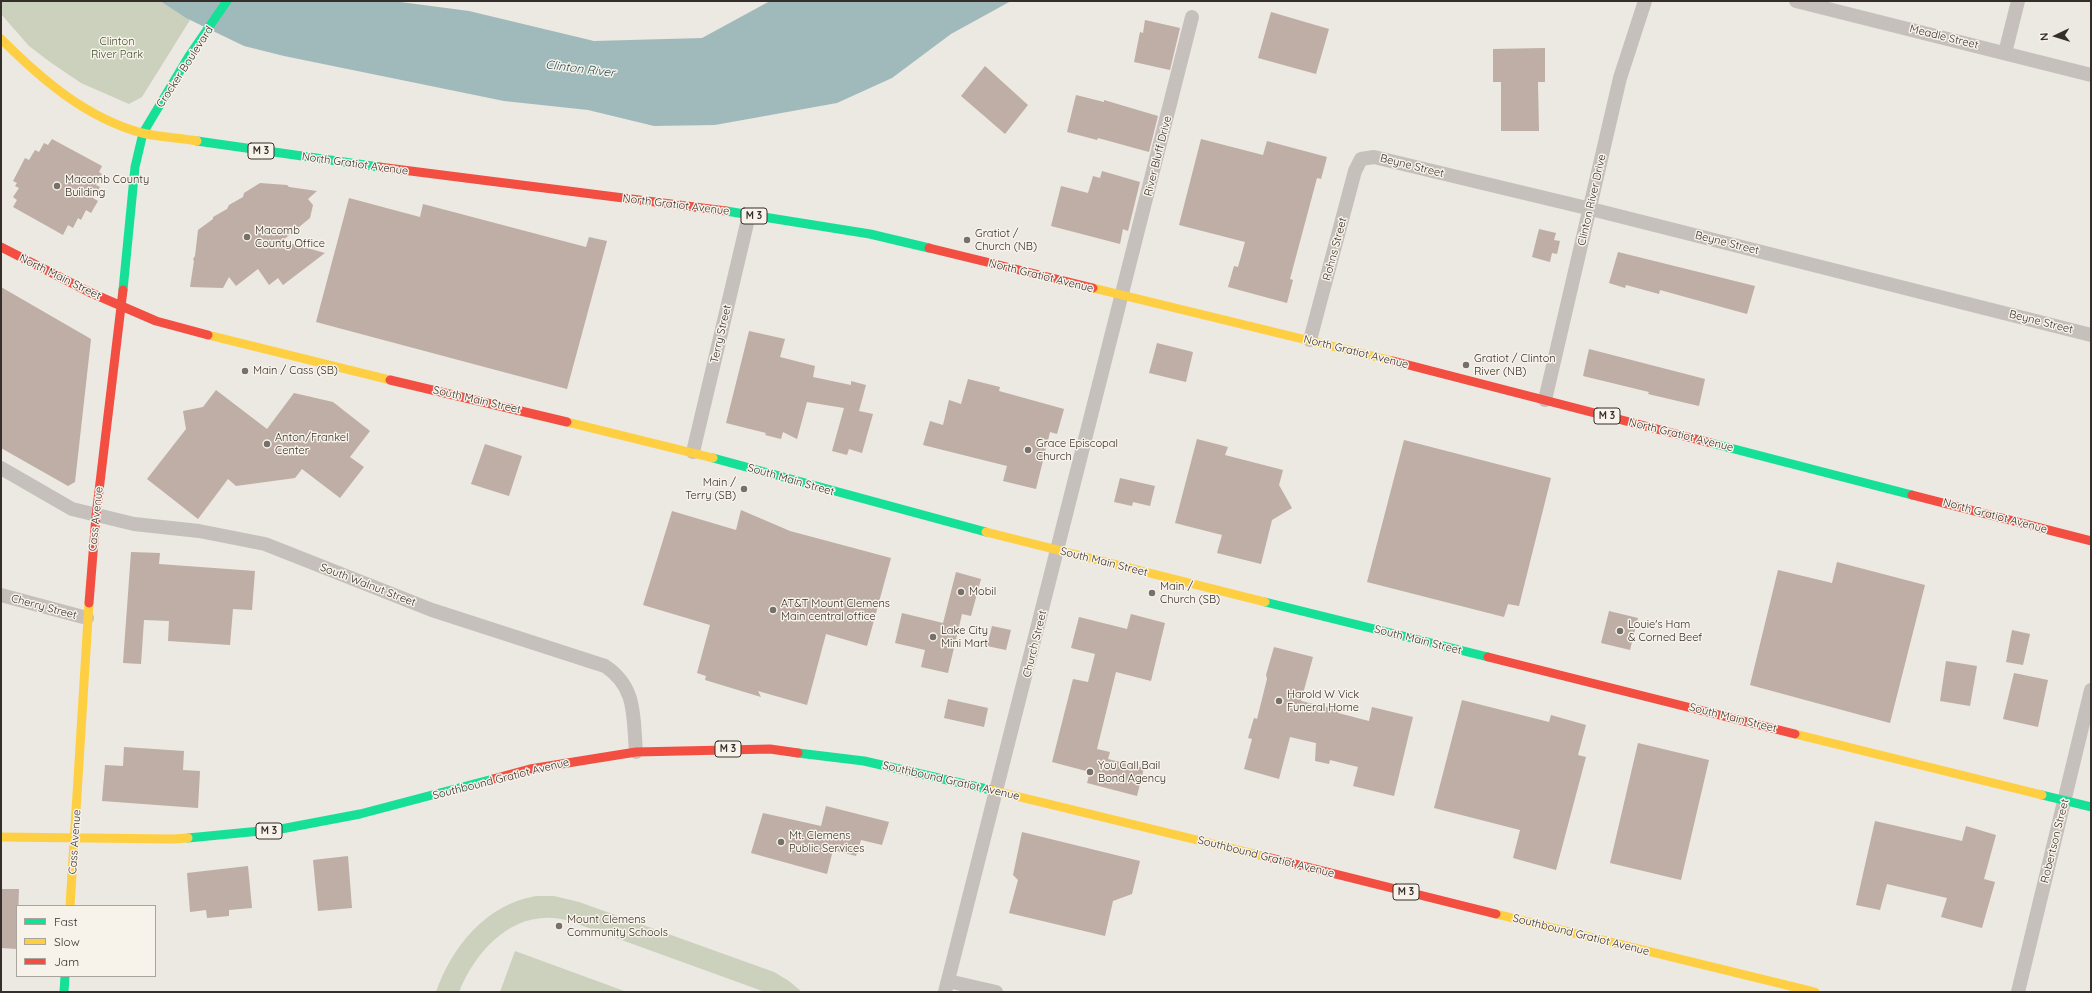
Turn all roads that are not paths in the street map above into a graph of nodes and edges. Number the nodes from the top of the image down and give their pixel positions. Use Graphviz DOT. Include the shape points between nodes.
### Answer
graph roads {
  1 [pos="227,1"];
  2 [pos="1645,1"];
  3 [pos="1796,1"];
  4 [pos="2018,1"];
  5 [pos="1192,17"];
  6 [pos="1,39"];
  7 [pos="2005,53"];
  8 [pos="2091,75"];
  9 [pos="144,133"];
  10 [pos="1361,159"];
  11 [pos="1590,209"];
  12 [pos="749,215"];
  13 [pos="1,247"];
  14 [pos="1122,296"];
  15 [pos="121,305"];
  16 [pos="2091,335"];
  17 [pos="1310,340"];
  18 [pos="1545,400"];
  19 [pos="693,452"];
  20 [pos="1,468"];
  21 [pos="96,516"];
  22 [pos="2091,541"];
  23 [pos="1058,551"];
  24 [pos="1,596"];
  25 [pos="87,618"];
  26 [pos="2091,690"];
  27 [pos="636,752"];
  28 [pos="998,791"];
  29 [pos="2066,800"];
  30 [pos="2091,807"];
  31 [pos="1,836"];
  32 [pos="74,839"];
  33 [pos="70,905"];
  34 [pos="65,977"];
  35 [pos="947,986"];
  36 [pos="64,992"];
  37 [pos="996,992"];
  38 [pos="1815,992"];
  39 [pos="2018,992"];
  1 -- 9 [label="main road, Crocker Boulevard" via="189,56"];
  2 -- 11 [label="street, Clinton River Drive" via="1620,78"];
  3 -- 7 [label="street, Meadle Street"];
  4 -- 7 [label="street"];
  5 -- 14 [label="street, River Bluff Drive"];
  6 -- 9 [label="main road, North Gratiot Avenue / M 3" via="27,66 83,108 118,126"];
  7 -- 8 [label="street, Meadle Street"];
  9 -- 12 [label="main road, North Gratiot Avenue / M 3"];
  9 -- 15 [label="main road, Cass Avenue" via="135,167"];
  10 -- 11 [label="street, Beyne Street" via="1374,157"];
  10 -- 17 [label="street, Rohns Street"];
  11 -- 16 [label="street, Beyne Street"];
  11 -- 18 [label="street, Clinton River Drive"];
  12 -- 14 [label="main road, North Gratiot Avenue / M 3" via="870,234"];
  12 -- 19 [label="street, Terry Street"];
  13 -- 15 [label="main road, North Main Street" via="89,292"];
  14 -- 17 [label="main road, North Gratiot Avenue / M 3"];
  14 -- 23 [label="street, Church Street"];
  15 -- 19 [label="main road, South Main Street" via="156,321 246,345"];
  15 -- 21 [label="main road, Cass Avenue"];
  17 -- 18 [label="main road, North Gratiot Avenue / M 3"];
  18 -- 22 [label="main road, North Gratiot Avenue / M 3"];
  19 -- 23 [label="main road, South Main Street"];
  20 -- 21 [label="street, South Walnut Street" via="72,509"];
  21 -- 25 [label="main road, Cass Avenue"];
  21 -- 27 [label="street, South Walnut Street" via="149,527 199,531 265,544 432,610 597,662 615,672 630,694"];
  23 -- 28 [label="street, Church Street"];
  23 -- 29 [label="main road, South Main Street"];
  24 -- 25 [label="street, Cherry Street"];
  25 -- 32 [label="main road, Cass Avenue"];
  26 -- 29 [label="street, Robertson Street"];
  27 -- 28 [label="main road, Southbound Gratiot Avenue / M 3" via="770,749 798,752 864,761"];
  27 -- 32 [label="main road, Southbound Gratiot Avenue / M 3" via="530,769 360,814 281,829 173,839"];
  28 -- 35 [label="street, Church Street"];
  28 -- 38 [label="main road, Southbound Gratiot Avenue / M 3"];
  29 -- 30 [label="main road, South Main Street"];
  29 -- 39 [label="street, Robertson Street"];
  31 -- 32 [label="main road, M 3"];
  32 -- 33 [label="main road, Cass Avenue"];
  34 -- 36 [label="main road"];
  35 -- 37 [label="street"];
}
